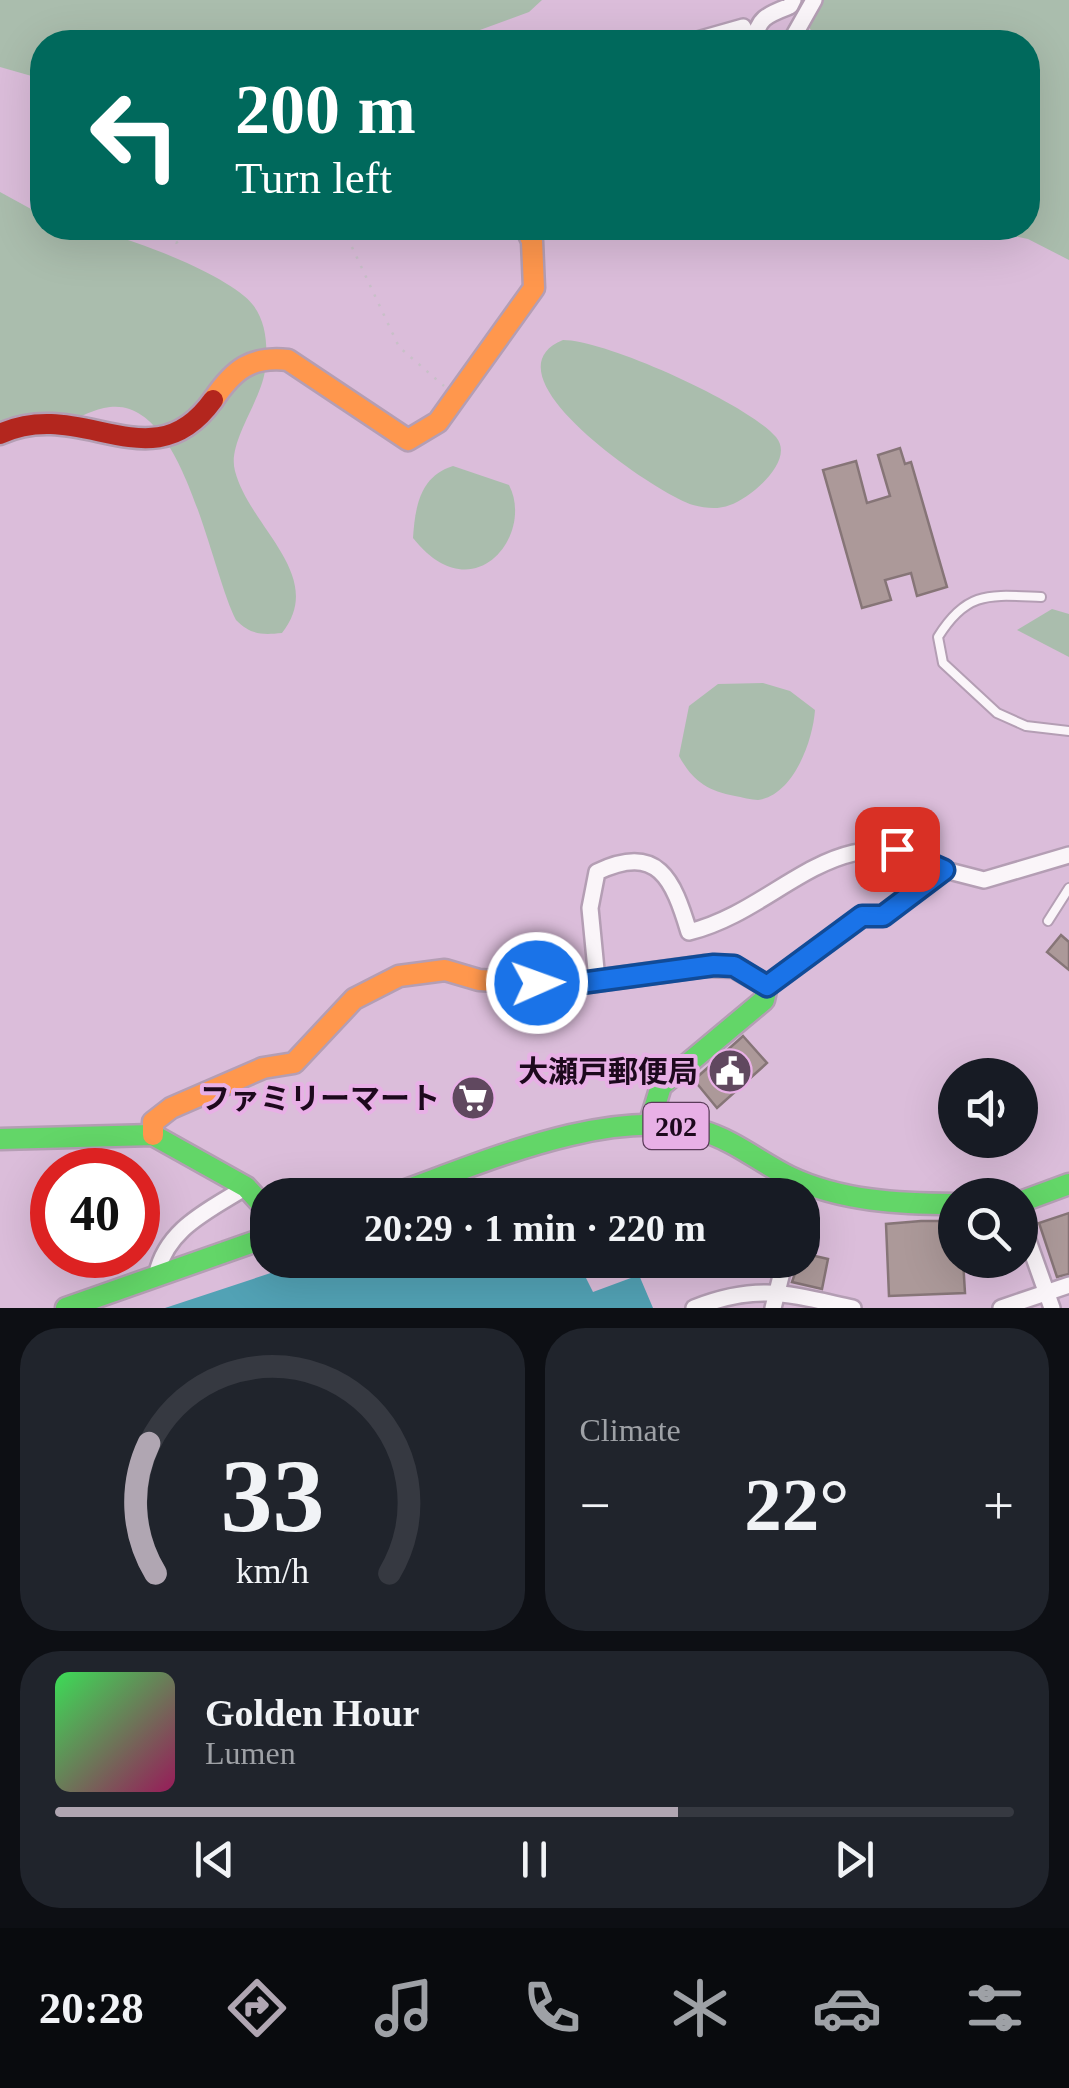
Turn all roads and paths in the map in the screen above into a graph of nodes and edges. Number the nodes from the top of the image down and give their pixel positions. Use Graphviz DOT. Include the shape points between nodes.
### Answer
graph roads {
  1 [pos="792,0"];
  2 [pos="814,0"];
  3 [pos="755,30"];
  4 [pos="797,30"];
  5 [pos="348,240"];
  6 [pos="532,240"];
  7 [pos="456,397"];
  8 [pos="0,434"];
  9 [pos="1041,597"];
  10 [pos="1069,731"];
  11 [pos="1069,855"];
  12 [pos="944,870"];
  13 [pos="1069,888"];
  14 [pos="1048,921"];
  15 [pos="597,980"];
  16 [pos="767,986"];
  17 [pos="650,1122"];
  18 [pos="153,1135"];
  19 [pos="0,1139"];
  20 [pos="444,1178"];
  21 [pos="784,1178"];
  22 [pos="1069,1184"];
  23 [pos="246,1187"];
  24 [pos="250,1191"];
  25 [pos="820,1192"];
  26 [pos="1038,1195"];
  27 [pos="938,1204"];
  28 [pos="250,1243"];
  29 [pos="160,1257"];
  30 [pos="1038,1269"];
  31 [pos="160,1276"];
  32 [pos="153,1278"];
  33 [pos="1069,1286"];
  34 [pos="1046,1291"];
  35 [pos="775,1300"];
  36 [pos="66,1308"];
  37 [pos="694,1308"];
  38 [pos="852,1308"];
  39 [pos="1001,1308"];
  40 [pos="1052,1308"];
  1 -- 3 [label="street"];
  2 -- 4 [label="street"];
  5 -- 7 [label="path" via="398,348"];
  6 -- 7 [label="main road" via="534,288"];
  7 -- 8 [label="main road" via="438,422 408,440 290,360 261,360 234,368 195,422 166,438 138,439 37,418"];
  9 -- 10 [label="lane" via="971,599 938,637 944,663 997,713 1026,726"];
  11 -- 12 [label="street" via="984,880"];
  12 -- 15 [label="street" via="897,849 873,847 689,932 677,892 657,866 644,860 612,865 597,872 590,908"];
  12 -- 16 [label="street" via="883,916 862,916"];
  13 -- 14 [label="lane"];
  15 -- 16 [label="main road" via="714,965 734,966"];
  15 -- 18 [label="main road" via="479,980 445,970 399,976 354,1000 294,1063 264,1068 171,1108 153,1122"];
  16 -- 17 [label="main road" via="764,1000 662,1086"];
  17 -- 20 [label="main road, 202" via="558,1141"];
  17 -- 21 [label="main road, 202" via="701,1130"];
  18 -- 19 [label="main road"];
  18 -- 23 [label="main road"];
  22 -- 26 [label="main road"];
  23 -- 24 [label="main road"];
  23 -- 29 [label="street" via="182,1228"];
  25 -- 27 [label="main road, 202"];
  28 -- 31 [label="main road"];
  30 -- 34 [label="street"];
  32 -- 36 [label="main road"];
  33 -- 34 [label="street"];
  34 -- 39 [label="street"];
  34 -- 40 [label="street"];
  35 -- 37 [label="street" via="733,1293"];
  35 -- 38 [label="street"];
}
